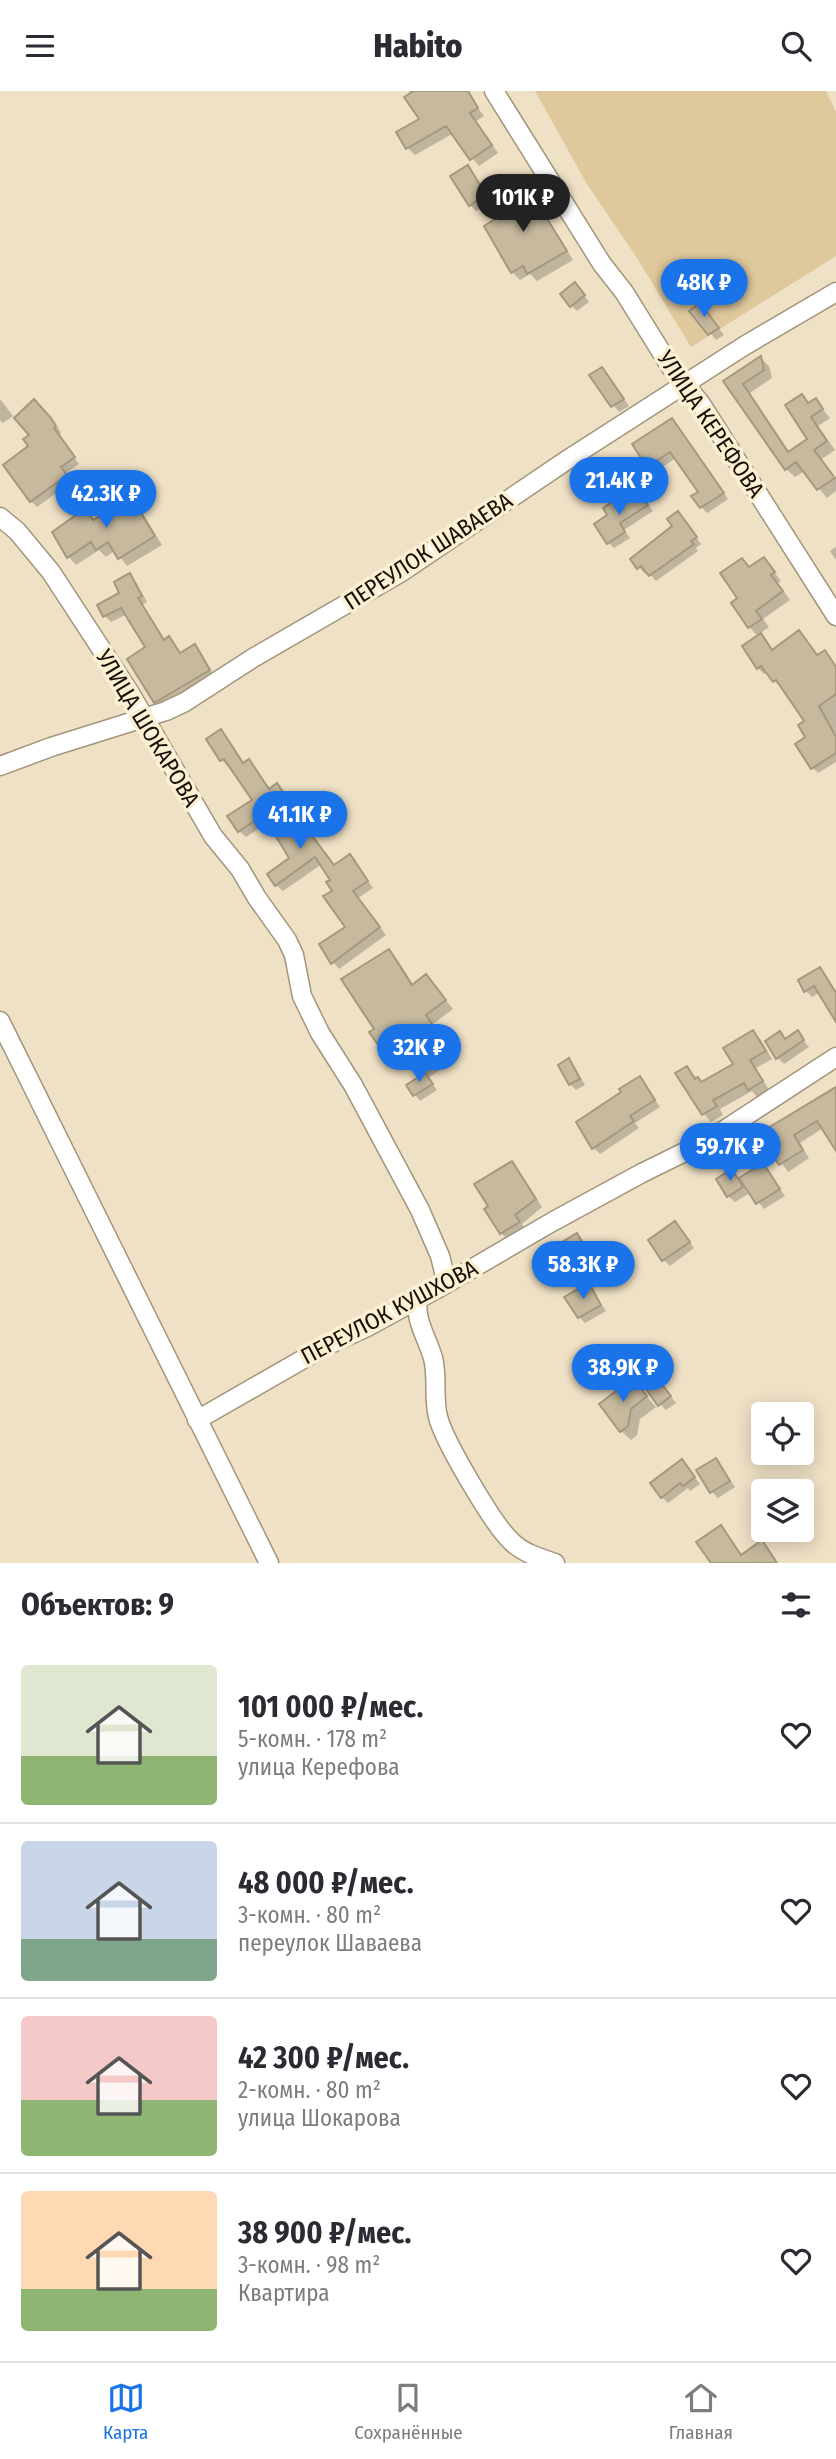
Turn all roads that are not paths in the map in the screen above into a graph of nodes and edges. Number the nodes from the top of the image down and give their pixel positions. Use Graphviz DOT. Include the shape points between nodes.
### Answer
graph roads {
  1 [pos="494,91"];
  2 [pos="836,292"];
  3 [pos="685,384"];
  4 [pos="0,517"];
  5 [pos="836,616"];
  6 [pos="145,719"];
  7 [pos="0,766"];
  8 [pos="0,1021"];
  9 [pos="836,1057"];
  10 [pos="444,1285"];
  11 [pos="418,1297"];
  12 [pos="197,1420"];
  13 [pos="269,1563"];
  14 [pos="555,1563"];
  1 -- 3 [label="street, УЛИЦА КЕРЕФОВА" via="602,264"];
  2 -- 3 [label="street, ПЕРЕУЛОК ШАВАЕВА"];
  3 -- 5 [label="street, УЛИЦА КЕРЕФОВА"];
  3 -- 6 [label="street, ПЕРЕУЛОК ШАВАЕВА" via="400,573 185,702"];
  4 -- 6 [label="street, УЛИЦА ШОКАРОВА" via="41,558"];
  6 -- 7 [label="street, ПЕРЕУЛОК ШАВАЕВА"];
  6 -- 10 [label="street, УЛИЦА ШОКАРОВА" via="213,836 287,940 302,996 409,1187 440,1256"];
  8 -- 12 [label="street"];
  9 -- 10 [label="street, ПЕРЕУЛОК КУШХОВА" via="709,1140"];
  10 -- 11 [label="street, ПЕРЕУЛОК КУШХОВА"];
  11 -- 12 [label="street, ПЕРЕУЛОК КУШХОВА"];
  11 -- 14 [label="street" via="418,1319 434,1361 438,1418 448,1438 511,1541"];
  12 -- 13 [label="street"];
}
